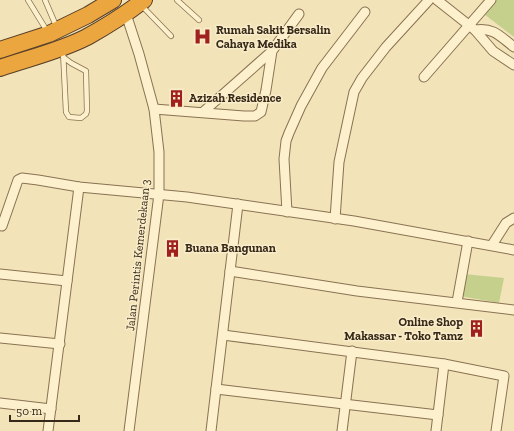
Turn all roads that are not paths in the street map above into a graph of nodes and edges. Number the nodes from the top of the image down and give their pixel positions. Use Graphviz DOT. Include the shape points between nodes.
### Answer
graph roads {
  1 [pos="28,0"];
  2 [pos="46,0"];
  3 [pos="113,0"];
  4 [pos="177,0"];
  5 [pos="429,0"];
  6 [pos="437,0"];
  7 [pos="491,0"];
  8 [pos="142,2"];
  9 [pos="365,12"];
  10 [pos="126,14"];
  11 [pos="299,14"];
  12 [pos="198,20"];
  13 [pos="472,28"];
  14 [pos="54,32"];
  15 [pos="171,36"];
  16 [pos="514,47"];
  17 [pos="0,50"];
  18 [pos="272,51"];
  19 [pos="63,52"];
  20 [pos="514,65"];
  21 [pos="0,68"];
  22 [pos="424,76"];
  23 [pos="154,109"];
  24 [pos="203,112"];
  25 [pos="79,188"];
  26 [pos="159,194"];
  27 [pos="238,204"];
  28 [pos="287,212"];
  29 [pos="514,218"];
  30 [pos="335,219"];
  31 [pos="2,226"];
  32 [pos="468,241"];
  33 [pos="492,245"];
  34 [pos="514,250"];
  35 [pos="230,271"];
  36 [pos="0,274"];
  37 [pos="66,281"];
  38 [pos="457,302"];
  39 [pos="514,310"];
  40 [pos="223,335"];
  41 [pos="0,338"];
  42 [pos="60,344"];
  43 [pos="352,351"];
  44 [pos="444,364"];
  45 [pos="216,389"];
  46 [pos="0,403"];
  47 [pos="345,404"];
  48 [pos="51,409"];
  49 [pos="438,415"];
  50 [pos="48,431"];
  51 [pos="129,431"];
  52 [pos="211,431"];
  53 [pos="342,431"];
  54 [pos="436,431"];
  55 [pos="496,431"];
  1 -- 14 [label="lane"];
  2 -- 14 [label="lane"];
  3 -- 14 [label="highway"];
  4 -- 12 [label="lane"];
  5 -- 30 [label="street" via="386,47 354,92 339,162"];
  6 -- 13 [label="street"];
  7 -- 13 [label="street"];
  8 -- 10 [label="highway"];
  8 -- 15 [label="lane"];
  9 -- 28 [label="street" via="322,68 289,133 284,159"];
  10 -- 19 [label="highway"];
  10 -- 23 [label="street, Jalan Perintis Kemerdekaan 3" via="140,54"];
  11 -- 18 [label="street"];
  13 -- 16 [label="street" via="492,31"];
  13 -- 20 [label="street" via="493,51"];
  13 -- 22 [label="street"];
  14 -- 17 [label="highway"];
  18 -- 24 [label="street"];
  18 -- 24 [label="street" via="261,112 255,116 244,116"];
  19 -- 19 [label="lane" via="66,112 69,117 81,118 87,111 86,71"];
  19 -- 21 [label="highway"];
  23 -- 24 [label="street"];
  23 -- 26 [label="street, Jalan Perintis Kemerdekaan 3" via="159,152"];
  25 -- 26 [label="street"];
  25 -- 31 [label="street" via="20,179"];
  25 -- 37 [label="street"];
  26 -- 27 [label="street"];
  26 -- 51 [label="street, Jalan Perintis Kemerdekaan 3"];
  27 -- 28 [label="street"];
  27 -- 35 [label="street"];
  28 -- 30 [label="street"];
  29 -- 33 [label="street" via="506,223"];
  30 -- 32 [label="street"];
  32 -- 33 [label="street"];
  32 -- 38 [label="street"];
  33 -- 34 [label="street"];
  35 -- 38 [label="street"];
  35 -- 40 [label="street"];
  36 -- 37 [label="street"];
  37 -- 42 [label="street"];
  38 -- 39 [label="street"];
  40 -- 43 [label="street"];
  40 -- 45 [label="street"];
  41 -- 42 [label="street"];
  42 -- 48 [label="street"];
  43 -- 44 [label="street"];
  43 -- 47 [label="street"];
  44 -- 49 [label="street"];
  44 -- 55 [label="street" via="504,376"];
  45 -- 47 [label="street"];
  45 -- 52 [label="street"];
  46 -- 48 [label="street"];
  47 -- 49 [label="street"];
  47 -- 53 [label="street"];
  48 -- 50 [label="street"];
  49 -- 54 [label="street"];
}
